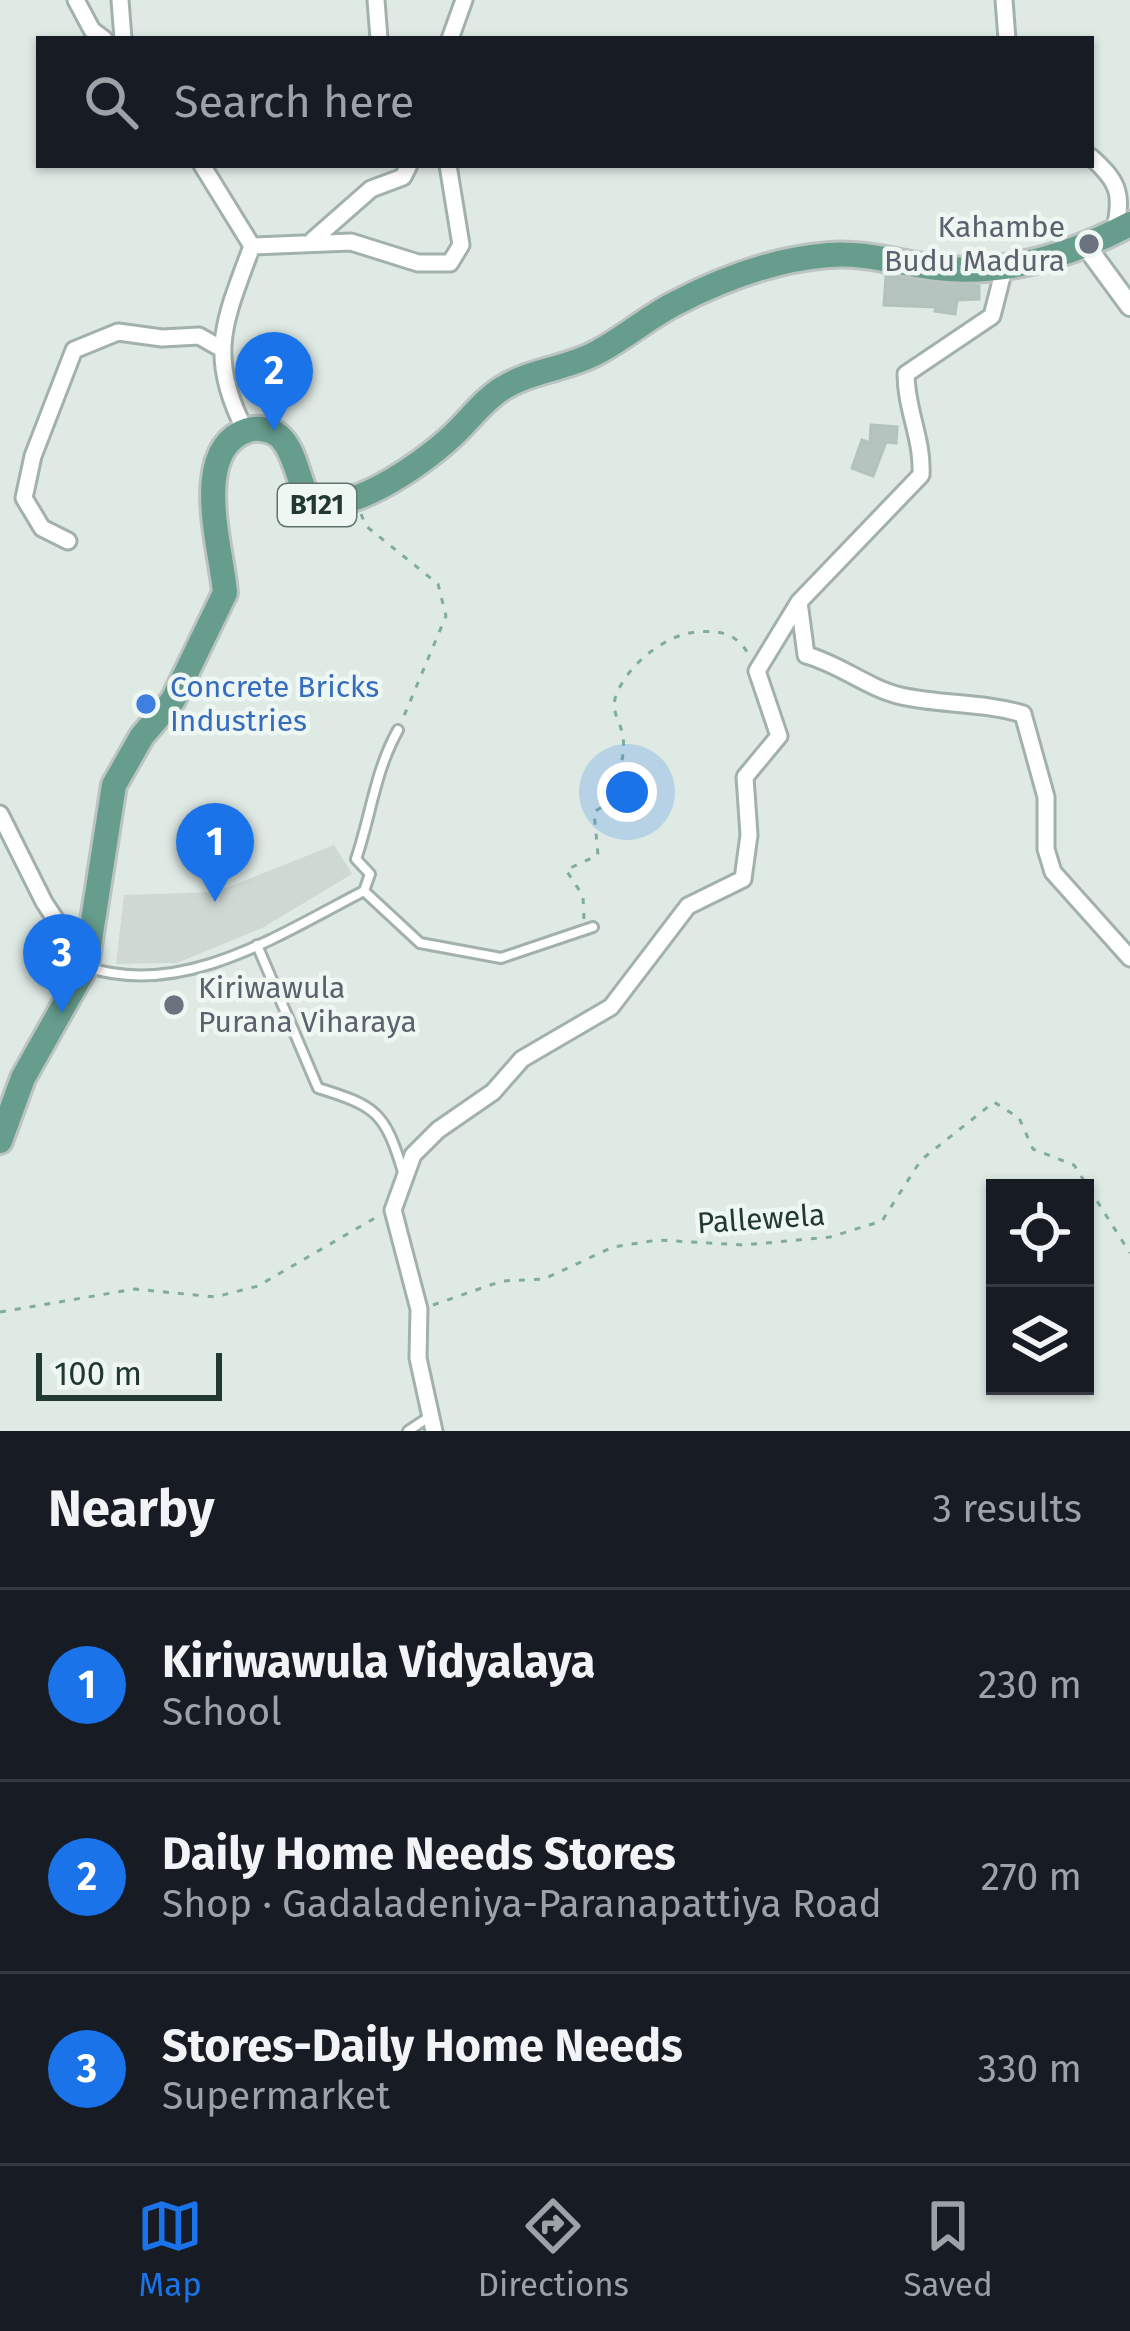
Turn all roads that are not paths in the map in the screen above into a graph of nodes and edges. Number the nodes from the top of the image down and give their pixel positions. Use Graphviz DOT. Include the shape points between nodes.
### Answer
graph roads {
  1 [pos="76,0"];
  2 [pos="120,0"];
  3 [pos="376,0"];
  4 [pos="464,0"];
  5 [pos="1004,0"];
  6 [pos="100,36"];
  7 [pos="122,36"];
  8 [pos="379,36"];
  9 [pos="451,36"];
  10 [pos="1007,36"];
  11 [pos="1094,160"];
  12 [pos="204,168"];
  13 [pos="408,168"];
  14 [pos="448,168"];
  15 [pos="1122,228"];
  16 [pos="313,239"];
  17 [pos="252,246"];
  18 [pos="1086,246"];
  19 [pos="1004,269"];
  20 [pos="1130,306"];
  21 [pos="222,349"];
  22 [pos="245,430"];
  23 [pos="68,542"];
  24 [pos="799,602"];
  25 [pos="398,730"];
  26 [pos="0,814"];
  27 [pos="364,891"];
  28 [pos="588,927"];
  29 [pos="257,945"];
  30 [pos="1130,958"];
  31 [pos="86,966"];
  32 [pos="0,1141"];
  33 [pos="403,1174"];
  34 [pos="432,1424"];
  35 [pos="408,1431"];
  1 -- 6 [label="street"];
  2 -- 7 [label="street"];
  3 -- 8 [label="street"];
  4 -- 9 [label="street"];
  5 -- 10 [label="street"];
  11 -- 15 [label="street" via="1116,179"];
  12 -- 17 [label="street"];
  13 -- 16 [label="street"];
  14 -- 16 [label="street" via="461,245 451,263"];
  15 -- 18 [label="main road, B121"];
  16 -- 17 [label="street"];
  17 -- 21 [label="street" via="224,316"];
  18 -- 19 [label="main road, B121"];
  18 -- 20 [label="street"];
  19 -- 22 [label="main road, B121" via="826,255 746,271 672,305 594,355 523,376 444,444 333,508 318,506 299,482 282,438"];
  19 -- 24 [label="street" via="992,316 906,374 921,475"];
  21 -- 22 [label="street" via="225,383"];
  21 -- 23 [label="street" via="199,336 118,332 74,350 24,498 42,528"];
  22 -- 31 [label="main road" via="225,446 215,475 221,612 114,784"];
  24 -- 30 [label="street" via="806,656 904,697 1023,714 1046,796 1052,872"];
  24 -- 33 [label="street" via="758,671 778,736 745,777 743,879 688,906 611,1007 522,1059 493,1092 437,1130"];
  25 -- 27 [label="lane" via="379,764 356,859 370,874"];
  26 -- 31 [label="street"];
  27 -- 28 [label="lane" via="420,943 501,958"];
  27 -- 29 [label="lane"];
  29 -- 31 [label="lane" via="173,975 132,979"];
  29 -- 33 [label="lane" via="317,1088 375,1110"];
  31 -- 32 [label="main road" via="23,1078"];
  33 -- 34 [label="street" via="393,1210 419,1309 418,1358"];
  34 -- 35 [label="lane"];
}
